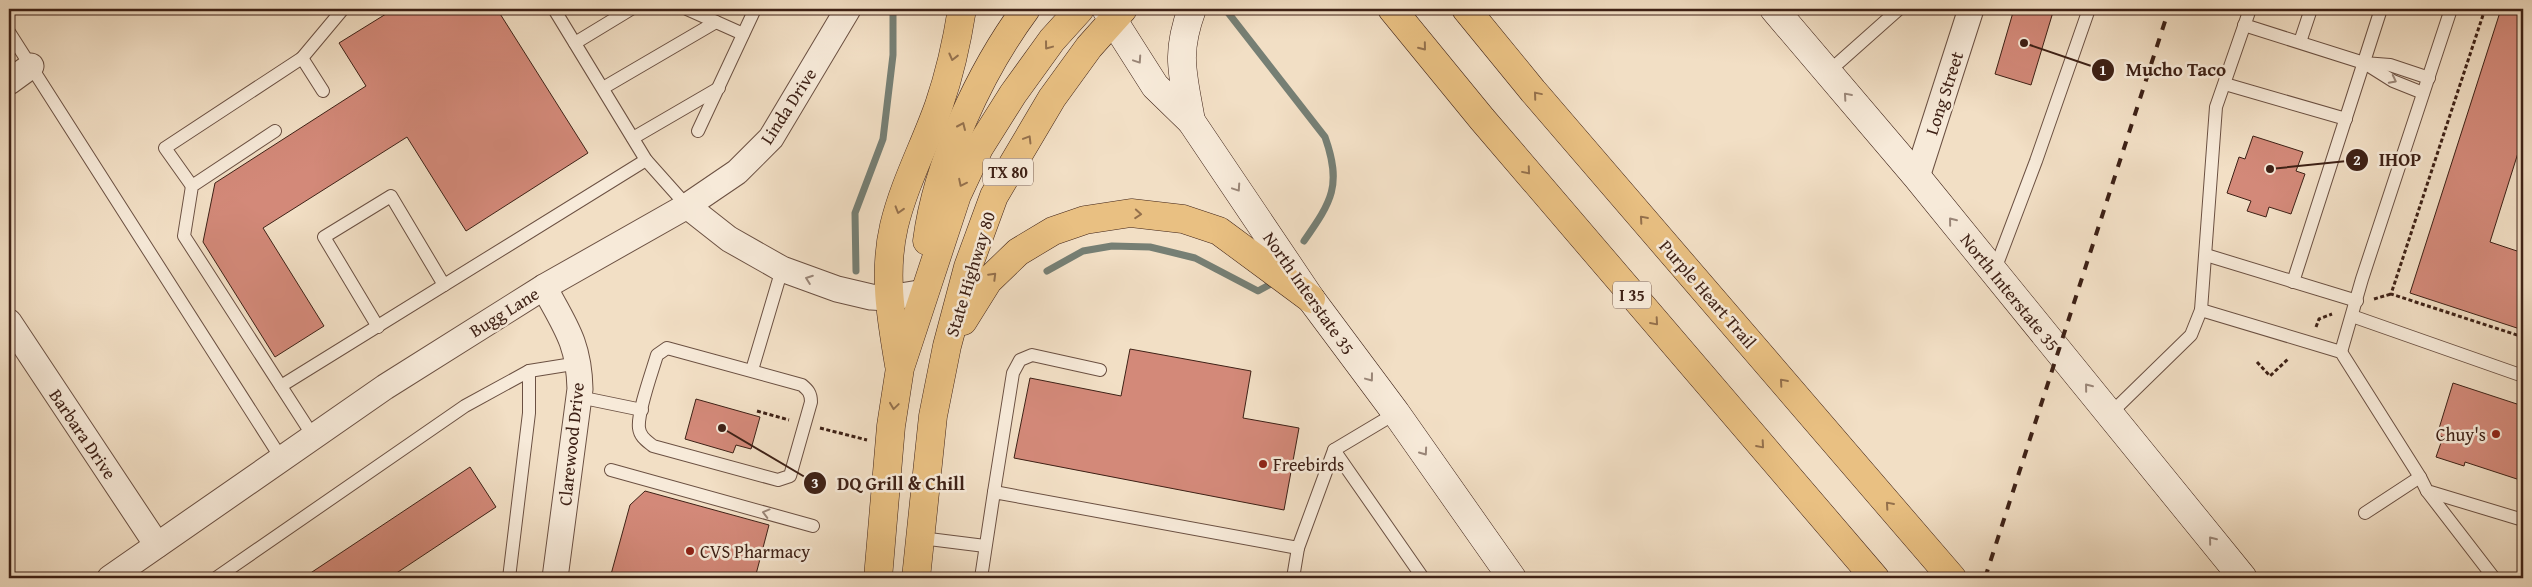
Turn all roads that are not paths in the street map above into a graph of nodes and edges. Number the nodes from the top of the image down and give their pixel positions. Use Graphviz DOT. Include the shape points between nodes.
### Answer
graph roads {
  1 [pos="343,9"];
  2 [pos="554,9"];
  3 [pos="631,9"];
  4 [pos="686,9"];
  5 [pos="755,9"];
  6 [pos="848,9"];
  7 [pos="962,9"];
  8 [pos="1026,9"];
  9 [pos="1080,9"];
  10 [pos="1192,9"];
  11 [pos="1392,9"];
  12 [pos="1466,9"];
  13 [pos="1774,9"];
  14 [pos="1899,9"];
  15 [pos="1971,9"];
  16 [pos="2089,9"];
  17 [pos="2250,9"];
  18 [pos="2311,9"];
  19 [pos="2381,9"];
  20 [pos="2451,9"];
  21 [pos="1114,12"];
  22 [pos="716,22"];
  23 [pos="2244,25"];
  24 [pos="9,32"];
  25 [pos="743,34"];
  26 [pos="2300,42"];
  27 [pos="575,43"];
  28 [pos="302,58"];
  29 [pos="2364,63"];
  30 [pos="31,66"];
  31 [pos="1827,73"];
  32 [pos="2428,78"];
  33 [pos="9,82"];
  34 [pos="2225,84"];
  35 [pos="603,88"];
  36 [pos="719,88"];
  37 [pos="323,91"];
  38 [pos="2424,92"];
  39 [pos="2346,119"];
  40 [pos="1191,121"];
  41 [pos="275,131"];
  42 [pos="698,132"];
  43 [pos="633,138"];
  44 [pos="646,160"];
  45 [pos="1917,177"];
  46 [pos="192,186"];
  47 [pos="686,206"];
  48 [pos="2206,255"];
  49 [pos="782,269"];
  50 [pos="1994,272"];
  51 [pos="2294,282"];
  52 [pos="444,285"];
  53 [pos="544,287"];
  54 [pos="925,292"];
  55 [pos="888,298"];
  56 [pos="1311,299"];
  57 [pos="2357,301"];
  58 [pos="2202,310"];
  59 [pos="2352,316"];
  60 [pos="9,322"];
  61 [pos="378,326"];
  62 [pos="947,346"];
  63 [pos="2341,352"];
  64 [pos="579,363"];
  65 [pos="900,368"];
  66 [pos="752,370"];
  67 [pos="1100,370"];
  68 [pos="529,371"];
  69 [pos="2523,376"];
  70 [pos="281,386"];
  71 [pos="578,397"];
  72 [pos="642,410"];
  73 [pos="1396,412"];
  74 [pos="2110,414"];
  75 [pos="313,436"];
  76 [pos="1334,450"];
  77 [pos="281,458"];
  78 [pos="611,470"];
  79 [pos="2420,477"];
  80 [pos="994,492"];
  81 [pos="2426,492"];
  82 [pos="2366,513"];
  83 [pos="2523,520"];
  84 [pos="813,526"];
  85 [pos="921,538"];
  86 [pos="157,545"];
  87 [pos="985,546"];
  88 [pos="1298,548"];
  89 [pos="110,578"];
  90 [pos="216,578"];
  91 [pos="509,578"];
  92 [pos="555,578"];
  93 [pos="878,578"];
  94 [pos="901,578"];
  95 [pos="916,578"];
  96 [pos="981,578"];
  97 [pos="1293,578"];
  98 [pos="1423,578"];
  99 [pos="1512,578"];
  100 [pos="1875,578"];
  101 [pos="1952,578"];
  102 [pos="2243,578"];
  103 [pos="2494,578"];
  1 -- 28 [label="lane"];
  2 -- 27 [label="lane"];
  3 -- 27 [label="lane"];
  4 -- 22 [label="lane"];
  5 -- 25 [label="lane"];
  6 -- 47 [label="street, Linda Drive" via="771,138 737,172"];
  7 -- 55 [label="main road, one-way" via="946,83 894,226"];
  54 -- 8 [label="main road, one-way" via="925,253 930,215 941,177 991,64"];
  9 -- 54 [label="main road, State Highway 80 / TX 80, one-way" via="1052,40 979,148 957,195"];
  10 -- 40 [label="main road" via="1182,34 1180,59"];
  11 -- 100 [label="main road, I 35, one-way" via="1482,119"];
  101 -- 12 [label="main road, Purple Heart Trail, one-way"];
  13 -- 31 [label="main road, North Interstate 35"];
  14 -- 31 [label="lane"];
  15 -- 45 [label="street, Long Street"];
  16 -- 50 [label="lane"];
  17 -- 23 [label="lane"];
  18 -- 26 [label="lane"];
  19 -- 29 [label="lane"];
  20 -- 32 [label="lane"];
  21 -- 40 [label="main road, North Interstate 35, one-way" via="1155,86"];
  62 -- 21 [label="main road, State Highway 80 / TX 80, one-way" via="968,267 994,196 1052,98"];
  22 -- 25 [label="lane"];
  22 -- 35 [label="lane"];
  23 -- 26 [label="lane"];
  23 -- 34 [label="lane"];
  24 -- 30 [label="lane"];
  25 -- 36 [label="lane"];
  26 -- 29 [label="lane"];
  27 -- 35 [label="lane"];
  28 -- 37 [label="lane"];
  28 -- 46 [label="lane" via="165,148"];
  29 -- 32 [label="lane" via="2390,65"];
  29 -- 38 [label="lane, one-way" via="2393,81"];
  29 -- 39 [label="lane"];
  30 -- 33 [label="street"];
  30 -- 77 [label="lane"];
  45 -- 31 [label="main road, North Interstate 35, one-way"];
  32 -- 38 [label="lane"];
  34 -- 39 [label="lane"];
  34 -- 48 [label="lane" via="2216,106"];
  35 -- 43 [label="lane"];
  36 -- 42 [label="lane"];
  36 -- 43 [label="lane"];
  38 -- 57 [label="lane"];
  39 -- 51 [label="lane"];
  40 -- 56 [label="main road, North Interstate 35, one-way"];
  41 -- 46 [label="lane"];
  43 -- 44 [label="lane"];
  44 -- 47 [label="lane"];
  44 -- 52 [label="lane"];
  50 -- 45 [label="main road, North Interstate 35, one-way"];
  46 -- 70 [label="lane" via="184,236"];
  47 -- 49 [label="street" via="730,239"];
  47 -- 53 [label="street, Bugg Lane"];
  48 -- 51 [label="lane"];
  48 -- 58 [label="lane"];
  55 -- 49 [label="street, one-way" via="846,292"];
  49 -- 66 [label="lane"];
  74 -- 50 [label="main road, North Interstate 35, one-way"];
  51 -- 57 [label="lane"];
  52 -- 61 [label="lane"];
  52 -- 61 [label="lane" via="391,196 324,237"];
  53 -- 64 [label="street, Clarewood Drive" via="574,342"];
  53 -- 75 [label="street, Bugg Lane"];
  54 -- 55 [label="street"];
  54 -- 65 [label="main road, State Highway 80 / TX 80"];
  54 -- 94 [label="main road" via="927,354"];
  55 -- 65 [label="main road"];
  62 -- 56 [label="main road, one-way" via="988,281 1018,252 1053,231 1085,220 1131,214 1183,219 1219,231"];
  56 -- 73 [label="main road, North Interstate 35, one-way"];
  57 -- 59 [label="lane"];
  58 -- 63 [label="lane"];
  58 -- 74 [label="lane" via="2191,335"];
  59 -- 63 [label="lane"];
  59 -- 69 [label="lane"];
  60 -- 86 [label="street, Barbara Drive"];
  61 -- 70 [label="lane"];
  62 -- 85 [label="main road, State Highway 80 / TX 80" via="933,416"];
  63 -- 79 [label="lane"];
  64 -- 68 [label="lane"];
  64 -- 71 [label="street, Clarewood Drive"];
  65 -- 93 [label="main road, State Highway 80 / TX 80, one-way" via="891,426"];
  66 -- 72 [label="lane" via="668,348 657,355"];
  66 -- 72 [label="lane" via="802,385 811,395 790,476 778,480 653,446 641,435 639,420"];
  67 -- 80 [label="lane" via="1032,355 1020,360 1013,373"];
  68 -- 90 [label="lane" via="465,406"];
  68 -- 91 [label="lane" via="529,414"];
  70 -- 75 [label="lane"];
  71 -- 72 [label="lane"];
  71 -- 92 [label="street, Clarewood Drive"];
  73 -- 76 [label="lane"];
  73 -- 99 [label="main road, North Interstate 35, one-way"];
  102 -- 74 [label="main road, North Interstate 35, one-way"];
  75 -- 77 [label="street, Bugg Lane"];
  76 -- 88 [label="lane"];
  76 -- 98 [label="lane"];
  77 -- 86 [label="street, Bugg Lane"];
  84 -- 78 [label="lane, one-way"];
  79 -- 81 [label="lane"];
  79 -- 82 [label="lane"];
  80 -- 87 [label="lane"];
  80 -- 88 [label="lane"];
  81 -- 83 [label="lane"];
  81 -- 103 [label="lane"];
  85 -- 87 [label="lane"];
  85 -- 95 [label="main road, State Highway 80 / TX 80"];
  86 -- 89 [label="street, Bugg Lane"];
  87 -- 96 [label="lane"];
  88 -- 97 [label="lane"];
}
